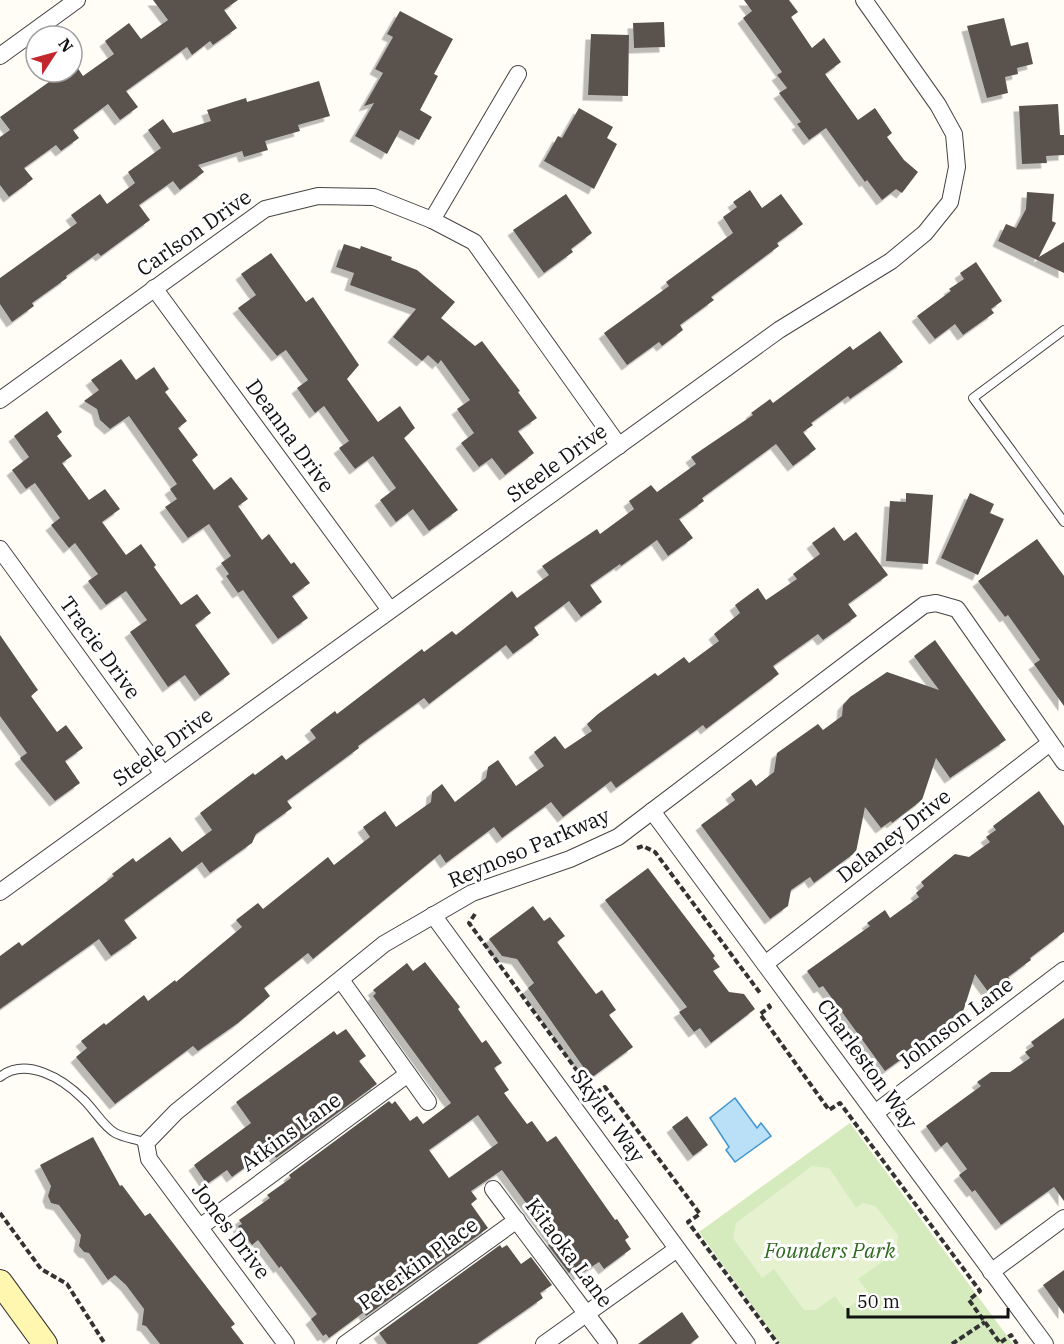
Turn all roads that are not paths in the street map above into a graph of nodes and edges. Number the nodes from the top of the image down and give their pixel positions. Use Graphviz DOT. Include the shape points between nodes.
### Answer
graph roads {
  1 [pos="77,0"];
  2 [pos="864,0"];
  3 [pos="0,56"];
  4 [pos="518,74"];
  5 [pos="432,220"];
  6 [pos="154,288"];
  7 [pos="1064,330"];
  8 [pos="0,400"];
  9 [pos="619,446"];
  10 [pos="1064,522"];
  11 [pos="0,549"];
  12 [pos="390,610"];
  13 [pos="1050,743"];
  14 [pos="1064,762"];
  15 [pos="163,774"];
  16 [pos="652,811"];
  17 [pos="0,892"];
  18 [pos="433,915"];
  19 [pos="765,964"];
  20 [pos="1064,970"];
  21 [pos="340,980"];
  22 [pos="408,1074"];
  23 [pos="0,1077"];
  24 [pos="428,1102"];
  25 [pos="875,1113"];
  26 [pos="147,1143"];
  27 [pos="493,1189"];
  28 [pos="1064,1218"];
  29 [pos="517,1220"];
  30 [pos="200,1227"];
  31 [pos="677,1249"];
  32 [pos="991,1272"];
  33 [pos="0,1282"];
  34 [pos="587,1314"];
  35 [pos="45,1344"];
  36 [pos="286,1344"];
  37 [pos="345,1344"];
  38 [pos="544,1344"];
  39 [pos="609,1344"];
  40 [pos="747,1344"];
  41 [pos="1045,1344"];
  1 -- 3 [label="street"];
  2 -- 9 [label="street, Steele Drive" via="954,134 957,167 950,202 925,232 891,261 779,330"];
  4 -- 5 [label="street"];
  5 -- 6 [label="street, Carlson Drive" via="374,196 318,196 265,209"];
  5 -- 9 [label="street, Carlson Drive" via="474,242"];
  6 -- 8 [label="street, Carlson Drive"];
  6 -- 12 [label="street, Deanna Drive"];
  7 -- 10 [label="lane" via="973,398"];
  9 -- 12 [label="street, Steele Drive"];
  11 -- 15 [label="street, Tracie Drive"];
  12 -- 15 [label="street, Steele Drive"];
  13 -- 14 [label="street"];
  13 -- 16 [label="street, Reynoso Parkway" via="957,609 936,603 924,605"];
  13 -- 19 [label="street, Delaney Drive"];
  15 -- 17 [label="street, Steele Drive"];
  16 -- 18 [label="street, Reynoso Parkway" via="595,849 472,893"];
  16 -- 19 [label="street, Charleston Way"];
  18 -- 21 [label="street, Reynoso Parkway" via="384,944"];
  18 -- 31 [label="street, Skyler Way"];
  19 -- 25 [label="street, Charleston Way"];
  20 -- 25 [label="street, Johnson Lane"];
  21 -- 22 [label="street"];
  21 -- 26 [label="street, Reynoso Parkway" via="176,1112"];
  22 -- 24 [label="street"];
  22 -- 30 [label="street, Atkins Lane"];
  23 -- 26 [label="lane" via="8,1071 29,1068 52,1076 82,1098 114,1132"];
  25 -- 32 [label="street, Charleston Way"];
  26 -- 30 [label="street, Jones Drive" via="148,1159"];
  27 -- 29 [label="street, Kitaoka Lane"];
  28 -- 32 [label="street"];
  29 -- 34 [label="street, Kitaoka Lane"];
  29 -- 37 [label="street, Peterkin Place"];
  30 -- 36 [label="street, Jones Drive"];
  31 -- 34 [label="street"];
  31 -- 40 [label="street, Skyler Way"];
  32 -- 41 [label="street, Charleston Way"];
  33 -- 35 [label="main road"];
  34 -- 38 [label="street"];
  34 -- 39 [label="street, Kitaoka Lane"];
}
